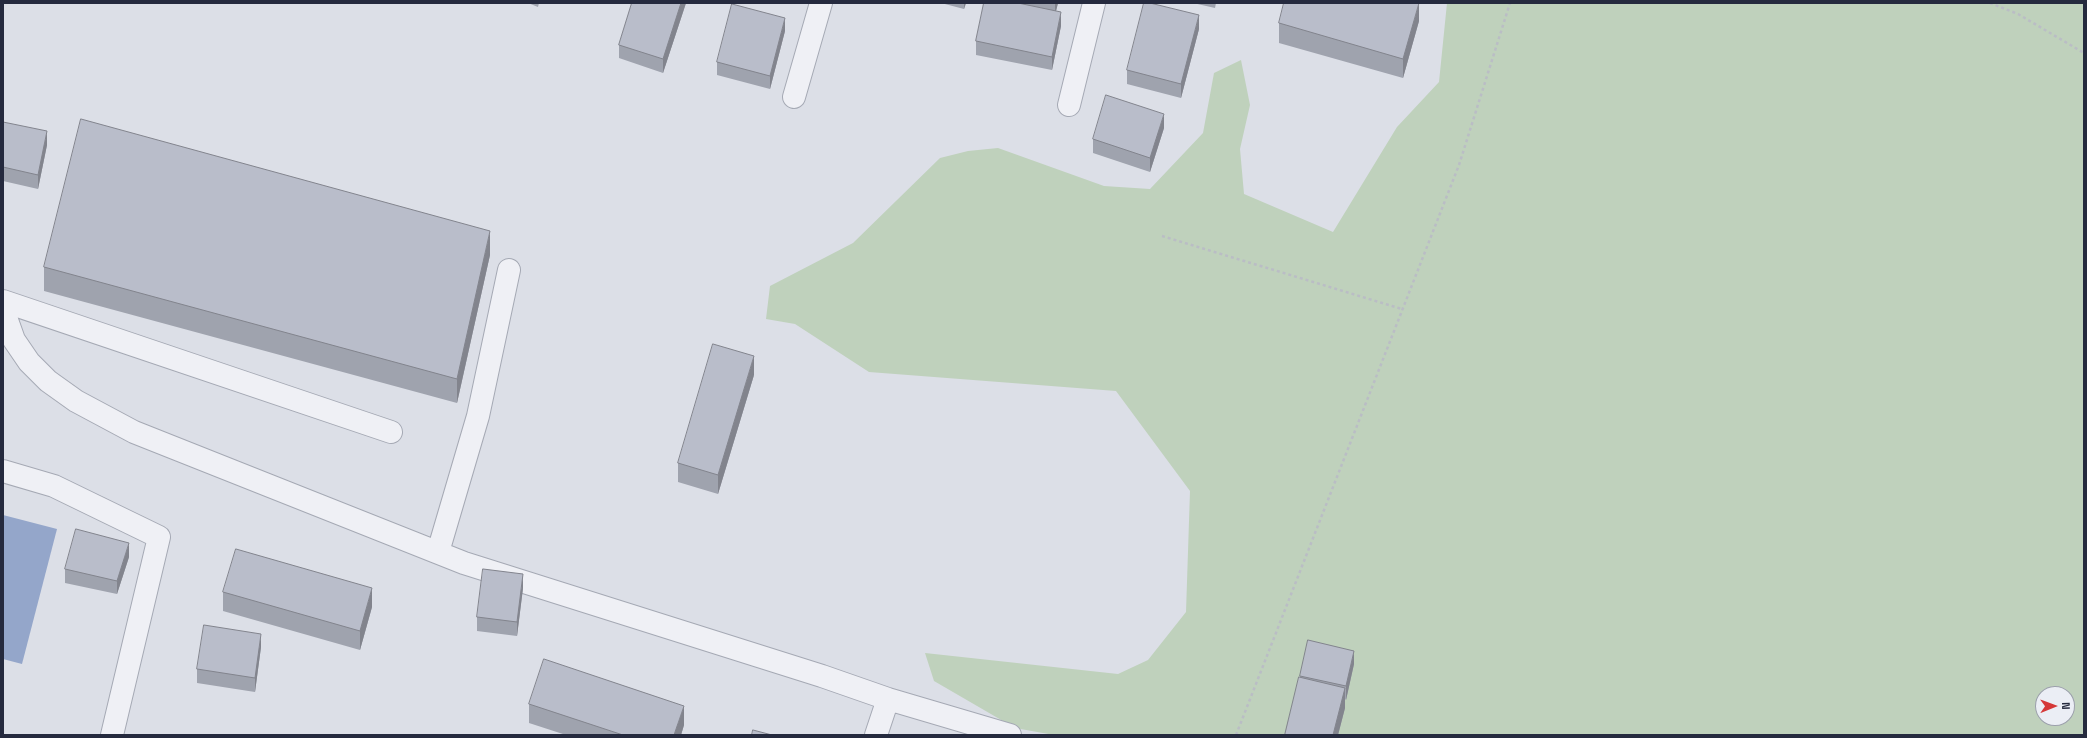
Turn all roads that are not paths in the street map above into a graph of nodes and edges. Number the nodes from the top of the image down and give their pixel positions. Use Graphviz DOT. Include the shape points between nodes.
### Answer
graph roads {
  1 [pos="821,3"];
  2 [pos="1094,3"];
  3 [pos="794,97"];
  4 [pos="1069,105"];
  5 [pos="509,270"];
  6 [pos="3,301"];
  7 [pos="3,309"];
  8 [pos="391,432"];
  9 [pos="3,471"];
  10 [pos="438,552"];
  11 [pos="888,699"];
  12 [pos="112,735"];
  13 [pos="876,735"];
  14 [pos="1010,735"];
  1 -- 3 [label="street"];
  2 -- 4 [label="street"];
  5 -- 10 [label="street" via="478,416"];
  6 -- 8 [label="street"];
  7 -- 10 [label="street" via="14,340 29,362 48,381 104,417 141,435"];
  9 -- 12 [label="street" via="54,486 159,537"];
  10 -- 11 [label="street" via="464,563"];
  11 -- 13 [label="street"];
  11 -- 14 [label="street"];
}
